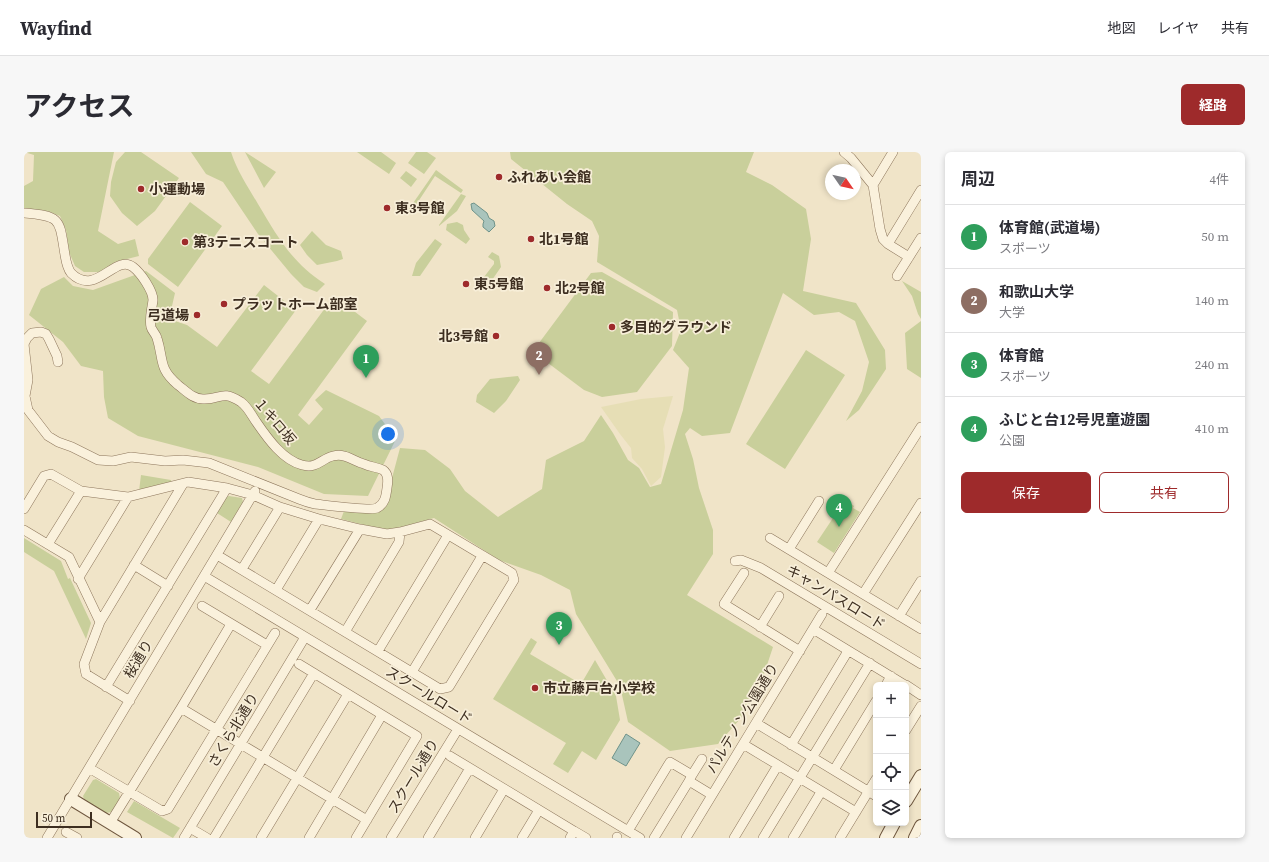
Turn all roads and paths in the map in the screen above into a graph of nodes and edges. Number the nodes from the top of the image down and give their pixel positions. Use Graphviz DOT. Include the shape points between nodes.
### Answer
graph roads {
  1 [pos="845,152"];
  2 [pos="893,152"];
  3 [pos="873,185"];
  4 [pos="921,190"];
  5 [pos="24,213"];
  6 [pos="921,238"];
  7 [pos="888,244"];
  8 [pos="909,257"];
  9 [pos="898,276"];
  10 [pos="58,362"];
  11 [pos="921,427"];
  12 [pos="260,483"];
  13 [pos="183,484"];
  14 [pos="227,488"];
  15 [pos="80,491"];
  16 [pos="253,495"];
  17 [pos="128,497"];
  18 [pos="820,502"];
  19 [pos="921,502"];
  20 [pos="280,507"];
  21 [pos="24,509"];
  22 [pos="319,519"];
  23 [pos="360,529"];
  24 [pos="24,530"];
  25 [pos="400,532"];
  26 [pos="448,535"];
  27 [pos="770,538"];
  28 [pos="48,544"];
  29 [pos="789,549"];
  30 [pos="217,554"];
  31 [pos="482,556"];
  32 [pos="735,561"];
  33 [pos="134,565"];
  34 [pos="242,570"];
  35 [pos="744,573"];
  36 [pos="828,573"];
  37 [pos="204,576"];
  38 [pos="78,579"];
  39 [pos="921,581"];
  40 [pos="168,586"];
  41 [pos="276,590"];
  42 [pos="863,594"];
  43 [pos="779,596"];
  44 [pos="202,606"];
  45 [pos="310,610"];
  46 [pos="822,614"];
  47 [pos="899,616"];
  48 [pos="100,622"];
  49 [pos="231,624"];
  50 [pos="760,627"];
  51 [pos="813,629"];
  52 [pos="921,629"];
  53 [pos="345,632"];
  54 [pos="275,633"];
  55 [pos="305,637"];
  56 [pos="267,645"];
  57 [pos="378,651"];
  58 [pos="800,651"];
  59 [pos="848,651"];
  60 [pos="870,663"];
  61 [pos="299,664"];
  62 [pos="921,664"];
  63 [pos="412,672"];
  64 [pos="314,673"];
  65 [pos="891,676"];
  66 [pos="888,682"];
  67 [pos="901,682"];
  68 [pos="106,687"];
  69 [pos="909,687"];
  70 [pos="348,694"];
  71 [pos="921,695"];
  72 [pos="130,701"];
  73 [pos="873,706"];
  74 [pos="921,706"];
  75 [pos="181,708"];
  76 [pos="382,715"];
  77 [pos="756,723"];
  78 [pos="909,725"];
  79 [pos="216,729"];
  80 [pos="458,729"];
  81 [pos="241,744"];
  82 [pos="743,744"];
  83 [pos="791,745"];
  84 [pos="450,756"];
  85 [pos="263,757"];
  86 [pos="812,757"];
  87 [pos="702,759"];
  88 [pos="778,765"];
  89 [pos="89,768"];
  90 [pos="470,768"];
  91 [pos="834,770"];
  92 [pos="921,776"];
  93 [pos="297,778"];
  94 [pos="691,778"];
  95 [pos="800,778"];
  96 [pos="504,789"];
  97 [pos="129,792"];
  98 [pos="821,792"];
  99 [pos="872,794"];
  100 [pos="712,795"];
  101 [pos="909,795"];
  102 [pos="71,799"];
  103 [pos="332,799"];
  104 [pos="539,810"];
  105 [pos="856,812"];
  106 [pos="367,820"];
  107 [pos="110,823"];
  108 [pos="892,826"];
  109 [pos="921,826"];
  110 [pos="190,828"];
  111 [pos="628,831"];
  112 [pos="66,832"];
  113 [pos="572,834"];
  114 [pos="393,837"];
  115 [pos="47,838"];
  116 [pos="77,838"];
  117 [pos="135,838"];
  118 [pos="184,838"];
  119 [pos="207,838"];
  120 [pos="214,838"];
  121 [pos="261,838"];
  122 [pos="308,838"];
  123 [pos="356,838"];
  124 [pos="428,838"];
  125 [pos="475,838"];
  126 [pos="522,838"];
  127 [pos="586,838"];
  128 [pos="640,838"];
  129 [pos="654,838"];
  130 [pos="686,838"];
  131 [pos="734,838"];
  132 [pos="763,838"];
  133 [pos="793,838"];
  134 [pos="840,838"];
  135 [pos="886,838"];
  136 [pos="916,838"];
  1 -- 3 [label="street"];
  2 -- 3 [label="street"];
  3 -- 7 [label="street" via="880,229 883,239"];
  4 -- 7 [label="street"];
  5 -- 12 [label="street, １キロ坂" via="50,216 56,220 60,227 66,264 76,277 92,280 122,264 133,267 152,293 151,327 157,338 162,364 170,378 188,394 205,399 231,396 242,403 276,448 293,462 314,465 331,456 350,457 384,471 388,486 383,503 376,508 365,509 313,504"];
  6 -- 8 [label="street"];
  7 -- 8 [label="street"];
  8 -- 9 [label="street"];
  10 -- 12 [label="street" via="46,334 32,333 27,338 24,344 28,380 25,396 28,410 48,436 58,442 98,460 113,461 131,457 209,463"];
  11 -- 36 [label="street"];
  12 -- 16 [label="street, 桜通り"];
  13 -- 14 [label="street" via="188,482"];
  13 -- 17 [label="street"];
  13 -- 33 [label="street"];
  14 -- 16 [label="street"];
  14 -- 40 [label="street"];
  15 -- 17 [label="street"];
  15 -- 21 [label="street" via="51,474 44,476"];
  15 -- 28 [label="street"];
  16 -- 20 [label="street"];
  16 -- 30 [label="street, 桜通り"];
  17 -- 38 [label="street"];
  18 -- 29 [label="street"];
  19 -- 42 [label="street"];
  20 -- 22 [label="street"];
  20 -- 34 [label="street"];
  22 -- 23 [label="street"];
  22 -- 41 [label="street"];
  23 -- 25 [label="street" via="387,534"];
  23 -- 45 [label="street"];
  24 -- 28 [label="street"];
  25 -- 26 [label="street" via="430,524"];
  25 -- 53 [label="street" via="399,542"];
  26 -- 31 [label="street"];
  26 -- 57 [label="street"];
  27 -- 29 [label="street"];
  28 -- 38 [label="street" via="69,557"];
  29 -- 36 [label="street"];
  30 -- 34 [label="street"];
  30 -- 37 [label="street, 桜通り"];
  31 -- 63 [label="street"];
  31 -- 63 [label="street" via="512,574 514,580 449,687 440,689"];
  32 -- 62 [label="street, キャンパスロード" via="741,560 761,568"];
  33 -- 40 [label="street"];
  33 -- 48 [label="street"];
  34 -- 41 [label="street"];
  35 -- 50 [label="street" via="724,604"];
  36 -- 42 [label="street"];
  37 -- 55 [label="street, スクールロード"];
  37 -- 72 [label="street, 桜通り"];
  38 -- 48 [label="street"];
  39 -- 47 [label="street"];
  40 -- 68 [label="street"];
  41 -- 45 [label="street"];
  42 -- 47 [label="street"];
  43 -- 50 [label="street"];
  44 -- 49 [label="street"];
  45 -- 53 [label="street"];
  46 -- 51 [label="street, パルテノン公園通り"];
  47 -- 52 [label="street"];
  48 -- 68 [label="street" via="84,664 86,674"];
  49 -- 56 [label="street"];
  49 -- 75 [label="street"];
  50 -- 58 [label="street"];
  51 -- 58 [label="street, パルテノン公園通り"];
  51 -- 59 [label="street"];
  53 -- 57 [label="street"];
  54 -- 56 [label="street"];
  55 -- 80 [label="street, スクールロード"];
  55 -- 81 [label="street, さくら北通り"];
  56 -- 79 [label="street"];
  57 -- 63 [label="street"];
  58 -- 77 [label="street, パルテノン公園通り"];
  59 -- 60 [label="street"];
  59 -- 83 [label="street"];
  60 -- 65 [label="street"];
  60 -- 86 [label="street"];
  61 -- 64 [label="street"];
  64 -- 70 [label="street"];
  64 -- 85 [label="street"];
  65 -- 66 [label="street"];
  65 -- 67 [label="street"];
  68 -- 72 [label="street"];
  69 -- 71 [label="street"];
  70 -- 76 [label="street"];
  70 -- 93 [label="street"];
  72 -- 89 [label="street, 桜通り"];
  73 -- 91 [label="street"];
  74 -- 78 [label="street"];
  75 -- 79 [label="street"];
  75 -- 97 [label="street"];
  76 -- 103 [label="street"];
  76 -- 106 [label="street" via="417,736"];
  77 -- 82 [label="street, パルテノン公園通り"];
  77 -- 83 [label="street"];
  79 -- 81 [label="street"];
  79 -- 97 [label="street" via="168,809 162,811"];
  80 -- 111 [label="street, スクールロード"];
  80 -- 114 [label="street, スクール通り"];
  81 -- 85 [label="street"];
  81 -- 110 [label="street, さくら北通り"];
  82 -- 88 [label="street"];
  82 -- 100 [label="street, パルテノン公園通り"];
  83 -- 86 [label="street"];
  84 -- 90 [label="street"];
  85 -- 93 [label="street"];
  85 -- 120 [label="street"];
  86 -- 91 [label="street"];
  86 -- 95 [label="street"];
  87 -- 94 [label="street"];
  88 -- 95 [label="street"];
  88 -- 131 [label="street"];
  89 -- 97 [label="street"];
  89 -- 102 [label="street, 桜通り"];
  90 -- 96 [label="street"];
  90 -- 124 [label="street"];
  91 -- 99 [label="street"];
  92 -- 101 [label="street"];
  93 -- 103 [label="street"];
  93 -- 121 [label="street"];
  94 -- 100 [label="street"];
  94 -- 111 [label="street" via="672,760"];
  94 -- 129 [label="street"];
  95 -- 98 [label="street"];
  95 -- 132 [label="street"];
  96 -- 104 [label="street"];
  96 -- 125 [label="street"];
  97 -- 107 [label="street"];
  98 -- 105 [label="street"];
  98 -- 133 [label="street"];
  99 -- 105 [label="street"];
  100 -- 130 [label="street, パルテノン公園通り"];
  102 -- 107 [label="street"];
  102 -- 115 [label="street, 桜通り"];
  103 -- 106 [label="street"];
  103 -- 122 [label="street"];
  104 -- 113 [label="street"];
  104 -- 126 [label="street"];
  105 -- 134 [label="street"];
  106 -- 123 [label="street"];
  107 -- 117 [label="street"];
  108 -- 135 [label="street"];
  109 -- 136 [label="street"];
  110 -- 118 [label="street, さくら北通り"];
  110 -- 119 [label="street"];
  111 -- 128 [label="street, スクールロード"];
  112 -- 116 [label="street"];
  113 -- 127 [label="street"];
}
